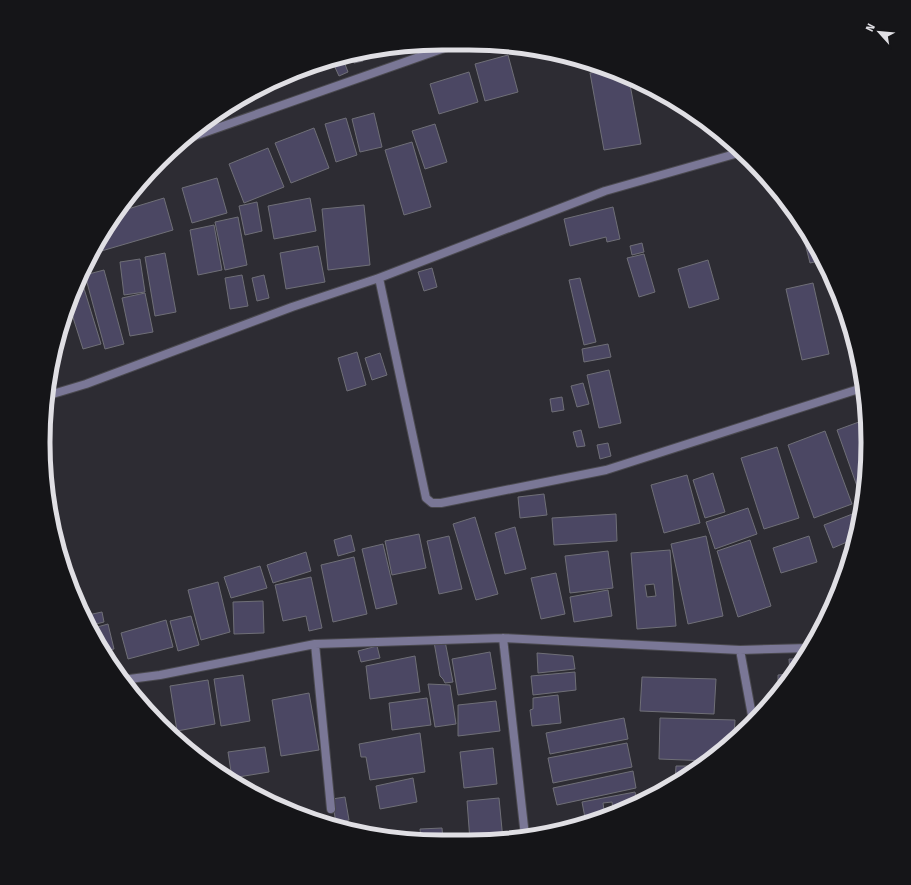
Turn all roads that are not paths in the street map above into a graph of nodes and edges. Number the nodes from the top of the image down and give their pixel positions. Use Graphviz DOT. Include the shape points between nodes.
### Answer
graph roads {
  1 [pos="439,50"];
  2 [pos="200,134"];
  3 [pos="735,154"];
  4 [pos="379,278"];
  5 [pos="858,389"];
  6 [pos="53,394"];
  7 [pos="503,638"];
  8 [pos="315,644"];
  9 [pos="803,648"];
  10 [pos="740,650"];
  11 [pos="129,679"];
  12 [pos="752,714"];
  13 [pos="331,809"];
  14 [pos="524,831"];
  1 -- 2 [label="street"];
  3 -- 4 [label="street" via="605,191"];
  4 -- 5 [label="street" via="426,498 432,503 606,470"];
  4 -- 6 [label="street"];
  7 -- 8 [label="street"];
  7 -- 10 [label="street"];
  7 -- 14 [label="street"];
  8 -- 11 [label="street"];
  8 -- 13 [label="street"];
  9 -- 10 [label="street"];
  10 -- 12 [label="street"];
}
